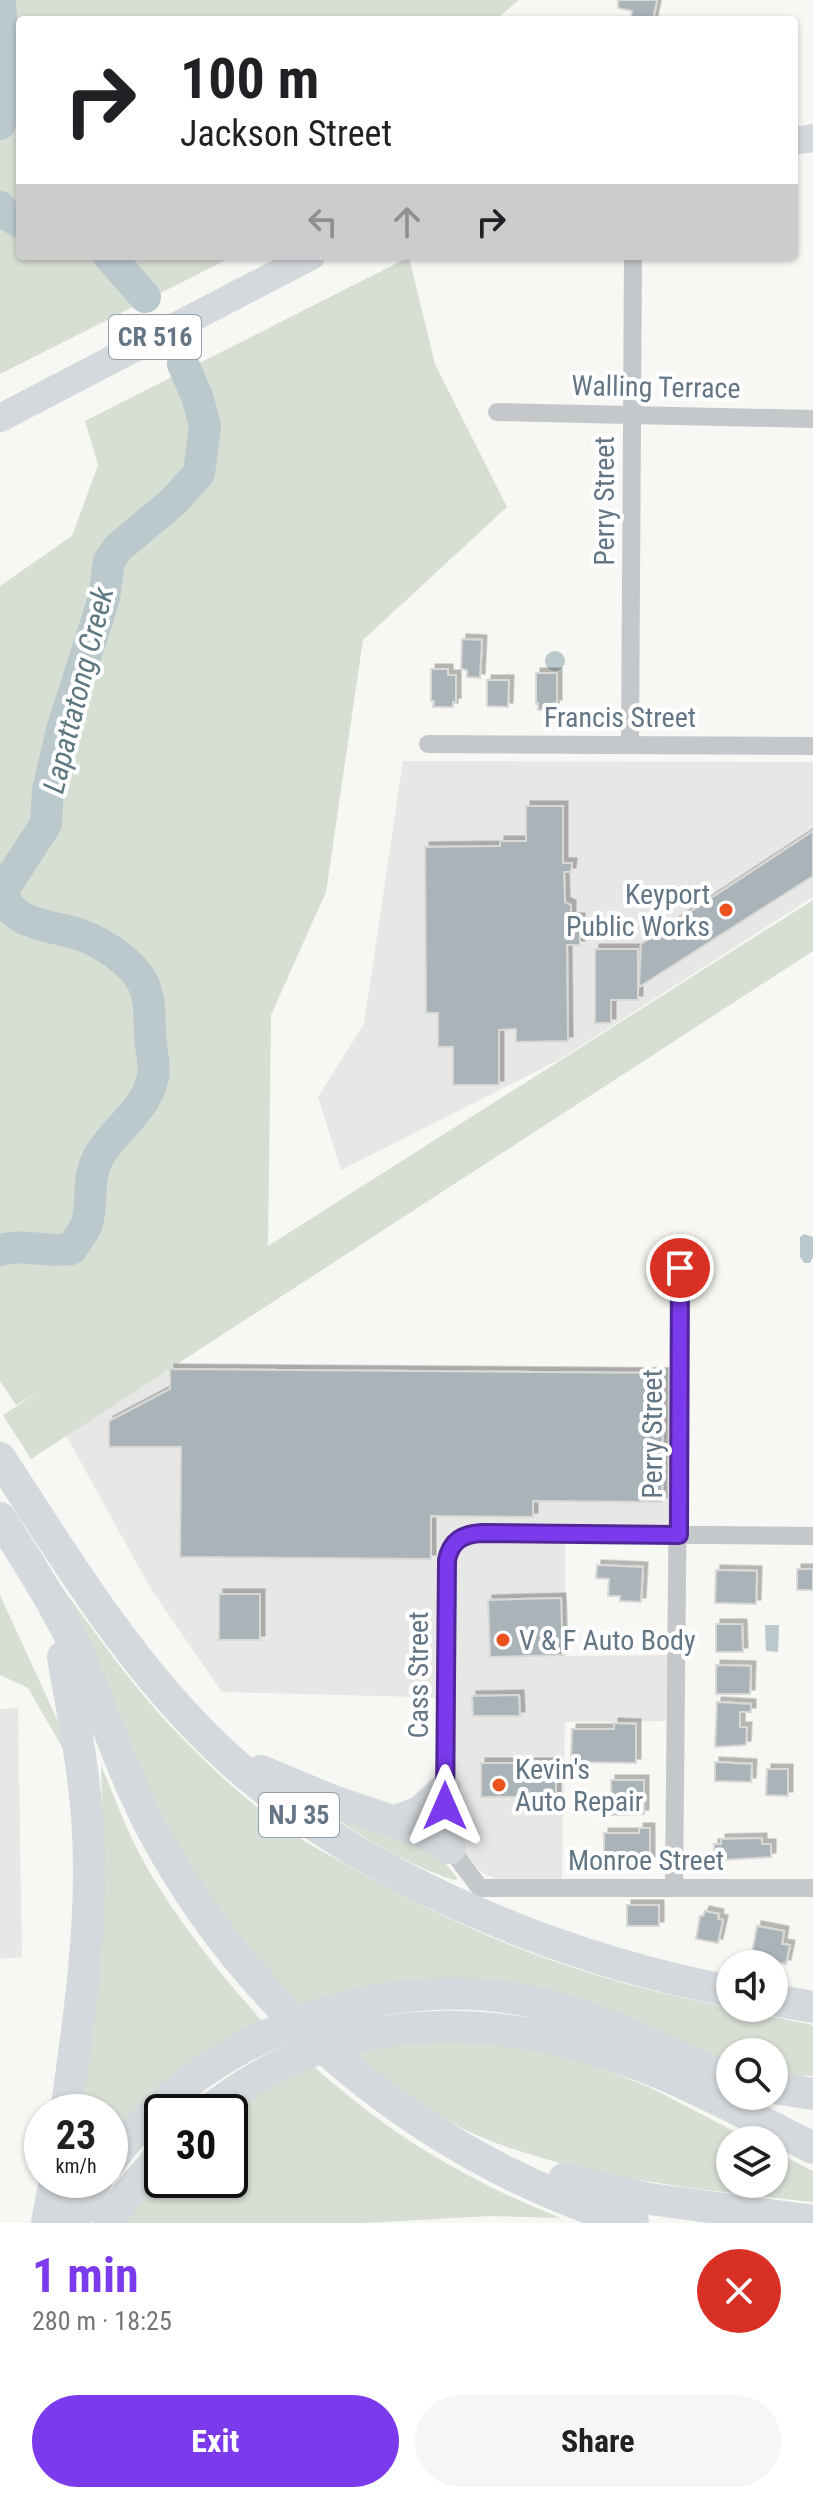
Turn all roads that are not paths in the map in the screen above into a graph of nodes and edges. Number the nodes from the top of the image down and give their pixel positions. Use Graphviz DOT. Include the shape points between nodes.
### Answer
graph roads {
  1 [pos="303,260"];
  2 [pos="633,260"];
  3 [pos="497,412"];
  4 [pos="633,415"];
  5 [pos="0,418"];
  6 [pos="813,419"];
  7 [pos="428,744"];
  8 [pos="630,745"];
  9 [pos="813,746"];
  10 [pos="680,1268"];
  11 [pos="0,1458"];
  12 [pos="0,1518"];
  13 [pos="679,1535"];
  14 [pos="813,1536"];
  15 [pos="56,1610"];
  16 [pos="227,1757"];
  17 [pos="445,1789"];
  18 [pos="396,1821"];
  19 [pos="450,1848"];
  20 [pos="674,1888"];
  21 [pos="813,1888"];
  22 [pos="476,1898"];
  23 [pos="716,1987"];
  24 [pos="788,2003"];
  25 [pos="813,2007"];
  26 [pos="588,2020"];
  27 [pos="716,2075"];
  28 [pos="716,2085"];
  29 [pos="788,2090"];
  30 [pos="68,2094"];
  31 [pos="234,2094"];
  32 [pos="813,2094"];
  33 [pos="767,2110"];
  34 [pos="813,2132"];
  35 [pos="446,2140"];
  36 [pos="128,2143"];
  37 [pos="813,2148"];
  38 [pos="144,2175"];
  39 [pos="52,2198"];
  40 [pos="87,2198"];
  41 [pos="813,2221"];
  42 [pos="47,2223"];
  43 [pos="72,2223"];
  44 [pos="108,2223"];
  45 [pos="633,2223"];
  1 -- 5 [label="main road, CR 516"];
  2 -- 4 [label="street, Perry Street"];
  3 -- 4 [label="street, Walling Terrace"];
  4 -- 6 [label="street, Walling Terrace"];
  4 -- 8 [label="street, Perry Street"];
  7 -- 8 [label="street, Francis Street"];
  8 -- 9 [label="street, Francis Street"];
  10 -- 13 [label="street, Perry Street"];
  11 -- 16 [label="highway, NJ 35" via="121,1635 182,1712"];
  12 -- 15 [label="highway"];
  13 -- 14 [label="street"];
  13 -- 17 [label="street, Cass Street" via="459,1538 447,1560"];
  13 -- 20 [label="street, Perry Street"];
  15 -- 30 [label="highway" via="83,1761 89,1862"];
  15 -- 35 [label="highway" via="142,1808 205,1914 318,2043 393,2106"];
  16 -- 18 [label="highway"];
  16 -- 22 [label="highway, NJ 35" via="329,1836 394,1873"];
  17 -- 18 [label="highway" via="420,1812"];
  17 -- 19 [label="street, Cass Street"];
  18 -- 19 [label="highway"];
  19 -- 22 [label="street"];
  20 -- 21 [label="street, Monroe Street"];
  20 -- 22 [label="street, Monroe Street" via="595,1887"];
  22 -- 23 [label="highway, NJ 35" via="593,1956"];
  24 -- 25 [label="highway"];
  26 -- 27 [label="highway"];
  26 -- 28 [label="highway"];
  26 -- 36 [label="highway" via="546,2005 489,1995 428,1994 336,2010 291,2025 204,2072"];
  29 -- 32 [label="highway"];
  31 -- 37 [label="highway" via="281,2064 325,2046 400,2028 492,2028 591,2048 667,2076"];
  33 -- 34 [label="highway"];
  35 -- 41 [label="highway" via="609,2191"];
  35 -- 45 [label="highway" via="536,2185"];
  38 -- 44 [label="highway"];
  39 -- 42 [label="highway"];
  40 -- 43 [label="highway"];
}
